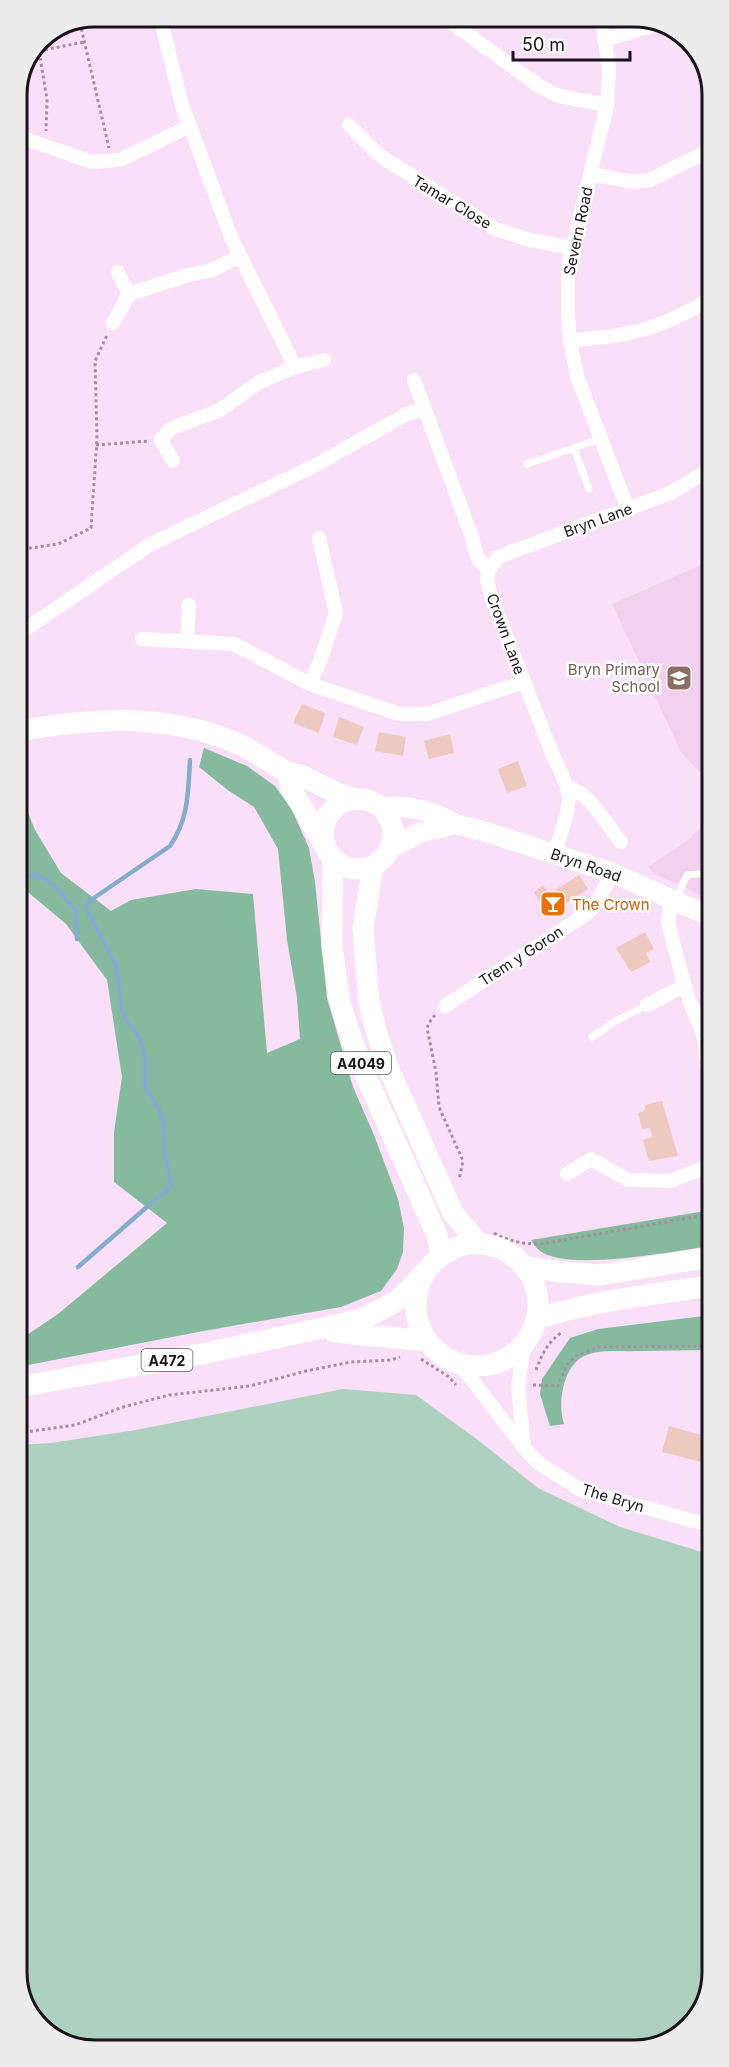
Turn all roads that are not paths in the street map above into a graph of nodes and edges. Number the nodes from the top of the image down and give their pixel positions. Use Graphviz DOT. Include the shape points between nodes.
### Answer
graph roads {
  1 [pos="163,27"];
  2 [pos="458,27"];
  3 [pos="603,27"];
  4 [pos="645,28"];
  5 [pos="605,40"];
  6 [pos="607,105"];
  7 [pos="349,125"];
  8 [pos="190,126"];
  9 [pos="27,140"];
  10 [pos="702,154"];
  11 [pos="591,174"];
  12 [pos="572,248"];
  13 [pos="240,256"];
  14 [pos="118,272"];
  15 [pos="129,294"];
  16 [pos="702,304"];
  17 [pos="113,323"];
  18 [pos="570,341"];
  19 [pos="324,360"];
  20 [pos="295,367"];
  21 [pos="414,380"];
  22 [pos="425,409"];
  23 [pos="600,439"];
  24 [pos="574,448"];
  25 [pos="173,461"];
  26 [pos="527,464"];
  27 [pos="702,474"];
  28 [pos="589,489"];
  29 [pos="628,510"];
  30 [pos="319,538"];
  31 [pos="489,571"];
  32 [pos="189,605"];
  33 [pos="27,629"];
  34 [pos="142,639"];
  35 [pos="187,641"];
  36 [pos="524,682"];
  37 [pos="310,684"];
  38 [pos="27,730"];
  39 [pos="288,773"];
  40 [pos="567,787"];
  41 [pos="357,799"];
  42 [pos="382,807"];
  43 [pos="455,824"];
  44 [pos="621,842"];
  45 [pos="392,847"];
  46 [pos="555,853"];
  47 [pos="329,854"];
  48 [pos="373,867"];
  49 [pos="613,873"];
  50 [pos="698,874"];
  51 [pos="675,900"];
  52 [pos="702,913"];
  53 [pos="684,986"];
  54 [pos="647,1005"];
  55 [pos="445,1006"];
  56 [pos="702,1026"];
  57 [pos="592,1037"];
  58 [pos="702,1168"];
  59 [pos="567,1174"];
  60 [pos="485,1238"];
  61 [pos="441,1256"];
  62 [pos="702,1258"];
  63 [pos="524,1266"];
  64 [pos="425,1272"];
  65 [pos="702,1287"];
  66 [pos="536,1320"];
  67 [pos="316,1330"];
  68 [pos="427,1341"];
  69 [pos="524,1344"];
  70 [pos="459,1363"];
  71 [pos="27,1385"];
  72 [pos="525,1449"];
  73 [pos="702,1523"];
  1 -- 8 [label="street"];
  2 -- 6 [label="street" via="539,86 560,96"];
  3 -- 5 [label="street, Severn Road"];
  4 -- 5 [label="street"];
  5 -- 6 [label="street, Severn Road" via="609,68"];
  6 -- 11 [label="street, Severn Road"];
  7 -- 12 [label="street, Tamar Close" via="394,166 495,229"];
  8 -- 9 [label="street" via="113,161 92,162"];
  8 -- 13 [label="street"];
  10 -- 11 [label="street" via="650,180 633,182"];
  11 -- 12 [label="street, Severn Road"];
  12 -- 18 [label="street, Severn Road" via="567,289"];
  13 -- 15 [label="street" via="212,270"];
  13 -- 20 [label="street"];
  14 -- 15 [label="street"];
  15 -- 17 [label="street"];
  16 -- 18 [label="street" via="652,327"];
  18 -- 23 [label="street, Severn Road" via="577,376"];
  19 -- 20 [label="street"];
  20 -- 25 [label="street" via="258,383 220,410 170,429 161,440"];
  21 -- 22 [label="street, Crown Lane"];
  22 -- 31 [label="street, Crown Lane" via="477,557"];
  22 -- 33 [label="street" via="407,414 314,466 151,544"];
  23 -- 24 [label="lane"];
  23 -- 29 [label="street, Severn Road"];
  24 -- 26 [label="lane"];
  24 -- 28 [label="lane"];
  27 -- 29 [label="street, Bryn Lane" via="671,493"];
  29 -- 31 [label="street, Bryn Lane" via="498,557"];
  30 -- 37 [label="street" via="336,613"];
  31 -- 36 [label="street, Crown Lane" via="487,581 493,602"];
  32 -- 35 [label="street"];
  34 -- 35 [label="street"];
  35 -- 37 [label="street" via="234,644"];
  36 -- 37 [label="street" via="414,715 381,709"];
  36 -- 40 [label="street, Crown Lane"];
  38 -- 39 [label="main road" via="105,720 194,729 233,741"];
  39 -- 41 [label="main road" via="300,774 337,795"];
  39 -- 47 [label="main road, A4049" via="290,786"];
  40 -- 44 [label="street" via="586,797"];
  40 -- 46 [label="street, Crown Lane" via="567,813"];
  41 -- 42 [label="main road"];
  41 -- 47 [label="main road" via="334,808 328,816 323,837"];
  42 -- 43 [label="street, Bryn Road" via="414,808"];
  42 -- 45 [label="main road" via="392,821"];
  43 -- 45 [label="street, Bryn Road" via="419,832"];
  43 -- 46 [label="street, Bryn Road"];
  45 -- 48 [label="main road" via="386,858"];
  46 -- 49 [label="street, Bryn Road"];
  47 -- 48 [label="main road" via="350,869"];
  47 -- 61 [label="main road, A4049" via="332,947 340,1003 352,1040 436,1235"];
  48 -- 60 [label="main road, A4049" via="363,928 369,1002 376,1031 453,1213"];
  49 -- 51 [label="street, Bryn Road"];
  49 -- 55 [label="street, Trem y Goron" via="585,915"];
  50 -- 51 [label="lane" via="687,875"];
  51 -- 52 [label="street, Bryn Road"];
  51 -- 53 [label="street" via="668,923"];
  53 -- 54 [label="street"];
  53 -- 56 [label="street"];
  54 -- 57 [label="lane"];
  58 -- 59 [label="street" via="671,1180 628,1180 591,1159"];
  60 -- 61 [label="main road"];
  60 -- 63 [label="main road"];
  61 -- 64 [label="main road"];
  62 -- 63 [label="main road" via="600,1275"];
  63 -- 66 [label="main road" via="538,1300"];
  64 -- 67 [label="main road, A472" via="404,1296 381,1310 359,1320"];
  64 -- 68 [label="main road" via="416,1307"];
  65 -- 66 [label="main road" via="614,1299"];
  66 -- 69 [label="main road"];
  67 -- 68 [label="main road, A472"];
  67 -- 71 [label="main road, A472"];
  68 -- 70 [label="main road" via="441,1355"];
  69 -- 70 [label="main road" via="494,1364"];
  69 -- 72 [label="street"];
  70 -- 72 [label="street, The Bryn"];
  72 -- 73 [label="street, The Bryn" via="540,1464 581,1490"];
}
